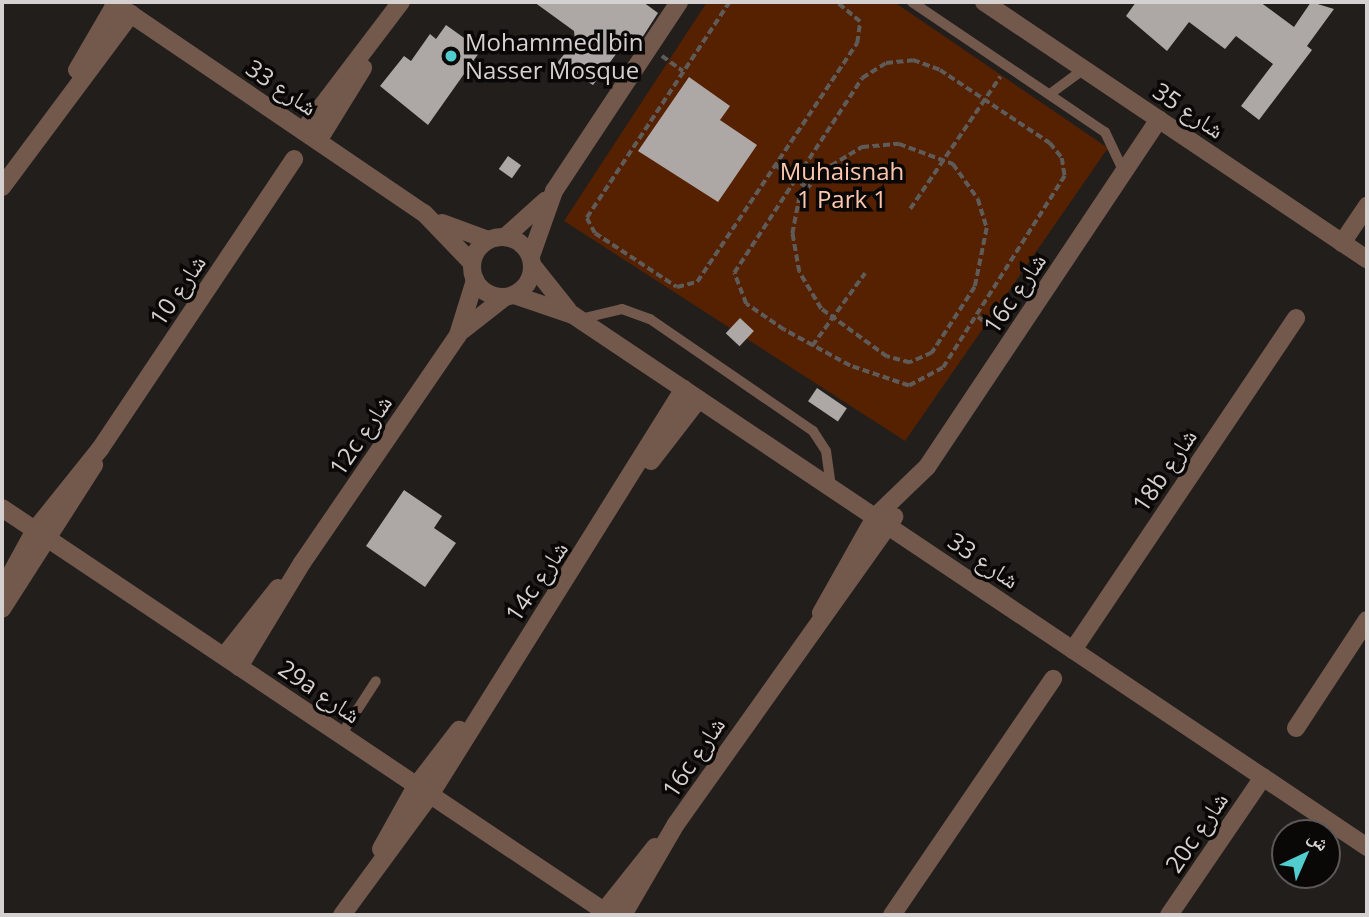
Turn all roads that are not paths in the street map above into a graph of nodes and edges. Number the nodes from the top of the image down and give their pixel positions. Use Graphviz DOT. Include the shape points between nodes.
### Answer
graph roads {
  1 [pos="401,2"];
  2 [pos="679,2"];
  3 [pos="912,2"];
  4 [pos="984,2"];
  5 [pos="120,6"];
  6 [pos="376,39"];
  7 [pos="1084,69"];
  8 [pos="1050,94"];
  9 [pos="1159,119"];
  10 [pos="303,131"];
  11 [pos="318,141"];
  12 [pos="294,159"];
  13 [pos="1124,172"];
  14 [pos="2,187"];
  15 [pos="554,191"];
  16 [pos="1367,206"];
  17 [pos="424,213"];
  18 [pos="497,238"];
  19 [pos="1342,243"];
  20 [pos="1367,259"];
  21 [pos="532,261"];
  22 [pos="474,272"];
  23 [pos="509,296"];
  24 [pos="577,317"];
  25 [pos="1296,318"];
  26 [pos="458,335"];
  27 [pos="692,394"];
  28 [pos="100,449"];
  29 [pos="831,488"];
  30 [pos="2,508"];
  31 [pos="882,522"];
  32 [pos="35,530"];
  33 [pos="50,541"];
  34 [pos="302,562"];
  35 [pos="2,590"];
  36 [pos="2,609"];
  37 [pos="1367,620"];
  38 [pos="1073,650"];
  39 [pos="224,656"];
  40 [pos="239,667"];
  41 [pos="1053,679"];
  42 [pos="376,681"];
  43 [pos="1296,728"];
  44 [pos="341,735"];
  45 [pos="1262,777"];
  46 [pos="423,790"];
  47 [pos="677,824"];
  48 [pos="1367,847"];
  49 [pos="607,913"];
  50 [pos="342,915"];
  51 [pos="623,915"];
  52 [pos="892,915"];
  53 [pos="1169,915"];
  1 -- 6 [label="street"];
  2 -- 15 [label="street"];
  3 -- 8 [label="lane"];
  4 -- 7 [label="street, شارع 35"];
  5 -- 10 [label="street, شارع 33"];
  5 -- 14 [label="street"];
  6 -- 10 [label="street"];
  6 -- 11 [label="street"];
  7 -- 8 [label="lane"];
  7 -- 9 [label="street, شارع 35"];
  8 -- 13 [label="lane" via="1105,132"];
  9 -- 13 [label="street, 16c شارع"];
  9 -- 19 [label="street, شارع 35"];
  10 -- 11 [label="street, شارع 33"];
  11 -- 17 [label="street, شارع 33"];
  12 -- 28 [label="street, شارع 10"];
  13 -- 31 [label="street, 16c شارع"];
  15 -- 18 [label="street"];
  15 -- 21 [label="street"];
  16 -- 19 [label="street"];
  17 -- 18 [label="street, شارع 33"];
  17 -- 22 [label="street, شارع 33"];
  18 -- 21 [label="street"];
  18 -- 22 [label="street"];
  19 -- 20 [label="street, شارع 35"];
  21 -- 23 [label="street" via="528,284"];
  21 -- 24 [label="street, شارع 33"];
  22 -- 23 [label="street" via="487,293"];
  22 -- 26 [label="street, 12c شارع"];
  23 -- 24 [label="street, شارع 33"];
  23 -- 26 [label="street, 12c شارع"];
  24 -- 27 [label="street, شارع 33"];
  24 -- 29 [label="lane" via="622,309 650,319 813,431 826,451"];
  25 -- 38 [label="street, 18b شارع"];
  26 -- 34 [label="street, 12c شارع"];
  27 -- 29 [label="street, شارع 33"];
  27 -- 46 [label="street, 14c شارع"];
  28 -- 32 [label="street, شارع 10"];
  28 -- 33 [label="street, شارع 10"];
  29 -- 31 [label="street, شارع 33"];
  30 -- 32 [label="street, 29a شارع"];
  31 -- 38 [label="street, شارع 33"];
  31 -- 47 [label="street, 16c شارع"];
  32 -- 33 [label="street, 29a شارع"];
  32 -- 35 [label="street, شارع 10"];
  33 -- 36 [label="street, شارع 10"];
  33 -- 39 [label="street, 29a شارع"];
  34 -- 39 [label="street, 12c شارع"];
  34 -- 40 [label="street, 12c شارع"];
  37 -- 43 [label="street"];
  38 -- 45 [label="street, شارع 33"];
  39 -- 40 [label="street, 29a شارع"];
  40 -- 44 [label="street, 29a شارع"];
  41 -- 52 [label="street"];
  42 -- 44 [label="lane"];
  44 -- 46 [label="street, 29a شارع"];
  45 -- 48 [label="street, شارع 33"];
  45 -- 53 [label="street, 20c شارع"];
  46 -- 49 [label="street, 29a شارع"];
  46 -- 50 [label="street, 14c شارع"];
  47 -- 49 [label="street, 16c شارع"];
  47 -- 51 [label="street, 16c شارع"];
}
